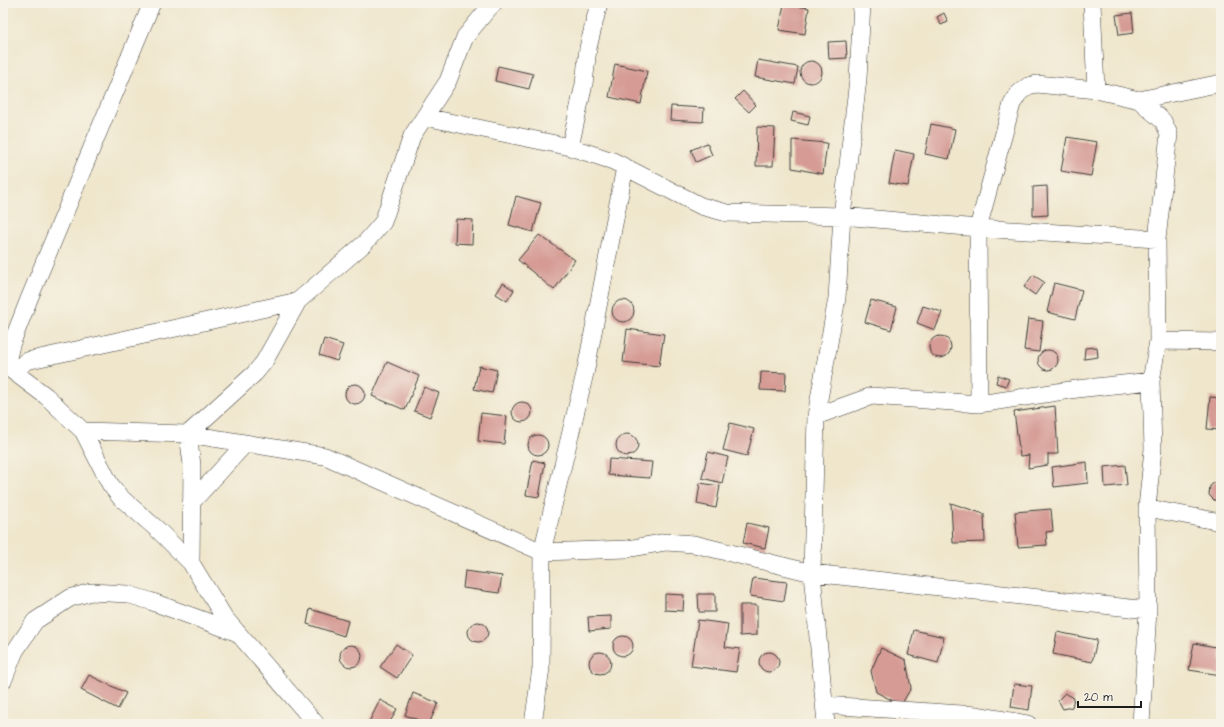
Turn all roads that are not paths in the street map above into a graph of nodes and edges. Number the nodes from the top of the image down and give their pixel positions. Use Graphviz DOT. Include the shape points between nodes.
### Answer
graph roads {
  1 [pos="152,3"];
  2 [pos="494,3"];
  3 [pos="599,3"];
  4 [pos="862,3"];
  5 [pos="1092,3"];
  6 [pos="1221,82"];
  7 [pos="1096,90"];
  8 [pos="1139,100"];
  9 [pos="425,117"];
  10 [pos="570,147"];
  11 [pos="625,167"];
  12 [pos="842,216"];
  13 [pos="978,228"];
  14 [pos="1157,239"];
  15 [pos="298,301"];
  16 [pos="1158,341"];
  17 [pos="1221,342"];
  18 [pos="8,368"];
  19 [pos="1152,381"];
  20 [pos="979,404"];
  21 [pos="816,416"];
  22 [pos="83,431"];
  23 [pos="188,434"];
  24 [pos="245,444"];
  25 [pos="191,503"];
  26 [pos="1147,508"];
  27 [pos="1221,522"];
  28 [pos="542,552"];
  29 [pos="191,563"];
  30 [pos="812,573"];
  31 [pos="1148,610"];
  32 [pos="238,634"];
  33 [pos="3,681"];
  34 [pos="824,705"];
  35 [pos="316,724"];
  36 [pos="533,724"];
  37 [pos="826,724"];
  38 [pos="1028,724"];
  39 [pos="1141,724"];
  1 -- 18 [label="street" via="29,300 12,345"];
  2 -- 9 [label="street" via="465,37 448,81"];
  3 -- 10 [label="street"];
  4 -- 12 [label="street" via="858,79"];
  5 -- 7 [label="street"];
  6 -- 8 [label="street"];
  7 -- 8 [label="street"];
  7 -- 13 [label="street" via="1037,84 1028,86 1019,93 1012,104 1004,129"];
  8 -- 14 [label="street" via="1163,121 1169,134"];
  9 -- 10 [label="street"];
  9 -- 15 [label="street" via="412,136 383,222 365,243"];
  10 -- 11 [label="street"];
  11 -- 12 [label="street" via="701,206 727,213"];
  11 -- 28 [label="street" via="586,369"];
  12 -- 13 [label="street"];
  12 -- 21 [label="street" via="837,298"];
  13 -- 14 [label="street"];
  13 -- 20 [label="street"];
  14 -- 16 [label="street"];
  15 -- 18 [label="street" via="26,361"];
  15 -- 23 [label="street" via="264,362 255,373"];
  16 -- 17 [label="street"];
  16 -- 19 [label="street"];
  18 -- 22 [label="street" via="46,396"];
  19 -- 20 [label="street"];
  19 -- 26 [label="street" via="1153,448"];
  20 -- 21 [label="street" via="872,396"];
  21 -- 30 [label="street"];
  22 -- 23 [label="street"];
  22 -- 29 [label="street" via="110,484"];
  23 -- 24 [label="street"];
  23 -- 25 [label="street" via="192,465"];
  24 -- 25 [label="street"];
  24 -- 28 [label="street" via="326,456"];
  25 -- 29 [label="street"];
  26 -- 27 [label="street"];
  26 -- 31 [label="street"];
  28 -- 30 [label="street" via="627,549 666,542 694,544"];
  28 -- 36 [label="street" via="541,668"];
  29 -- 32 [label="street" via="224,617"];
  30 -- 31 [label="street"];
  30 -- 34 [label="street"];
  31 -- 39 [label="street"];
  32 -- 33 [label="street" via="127,594 91,592 70,598 35,621 15,651"];
  32 -- 35 [label="street"];
  34 -- 37 [label="street"];
  34 -- 38 [label="street" via="977,715"];
}
